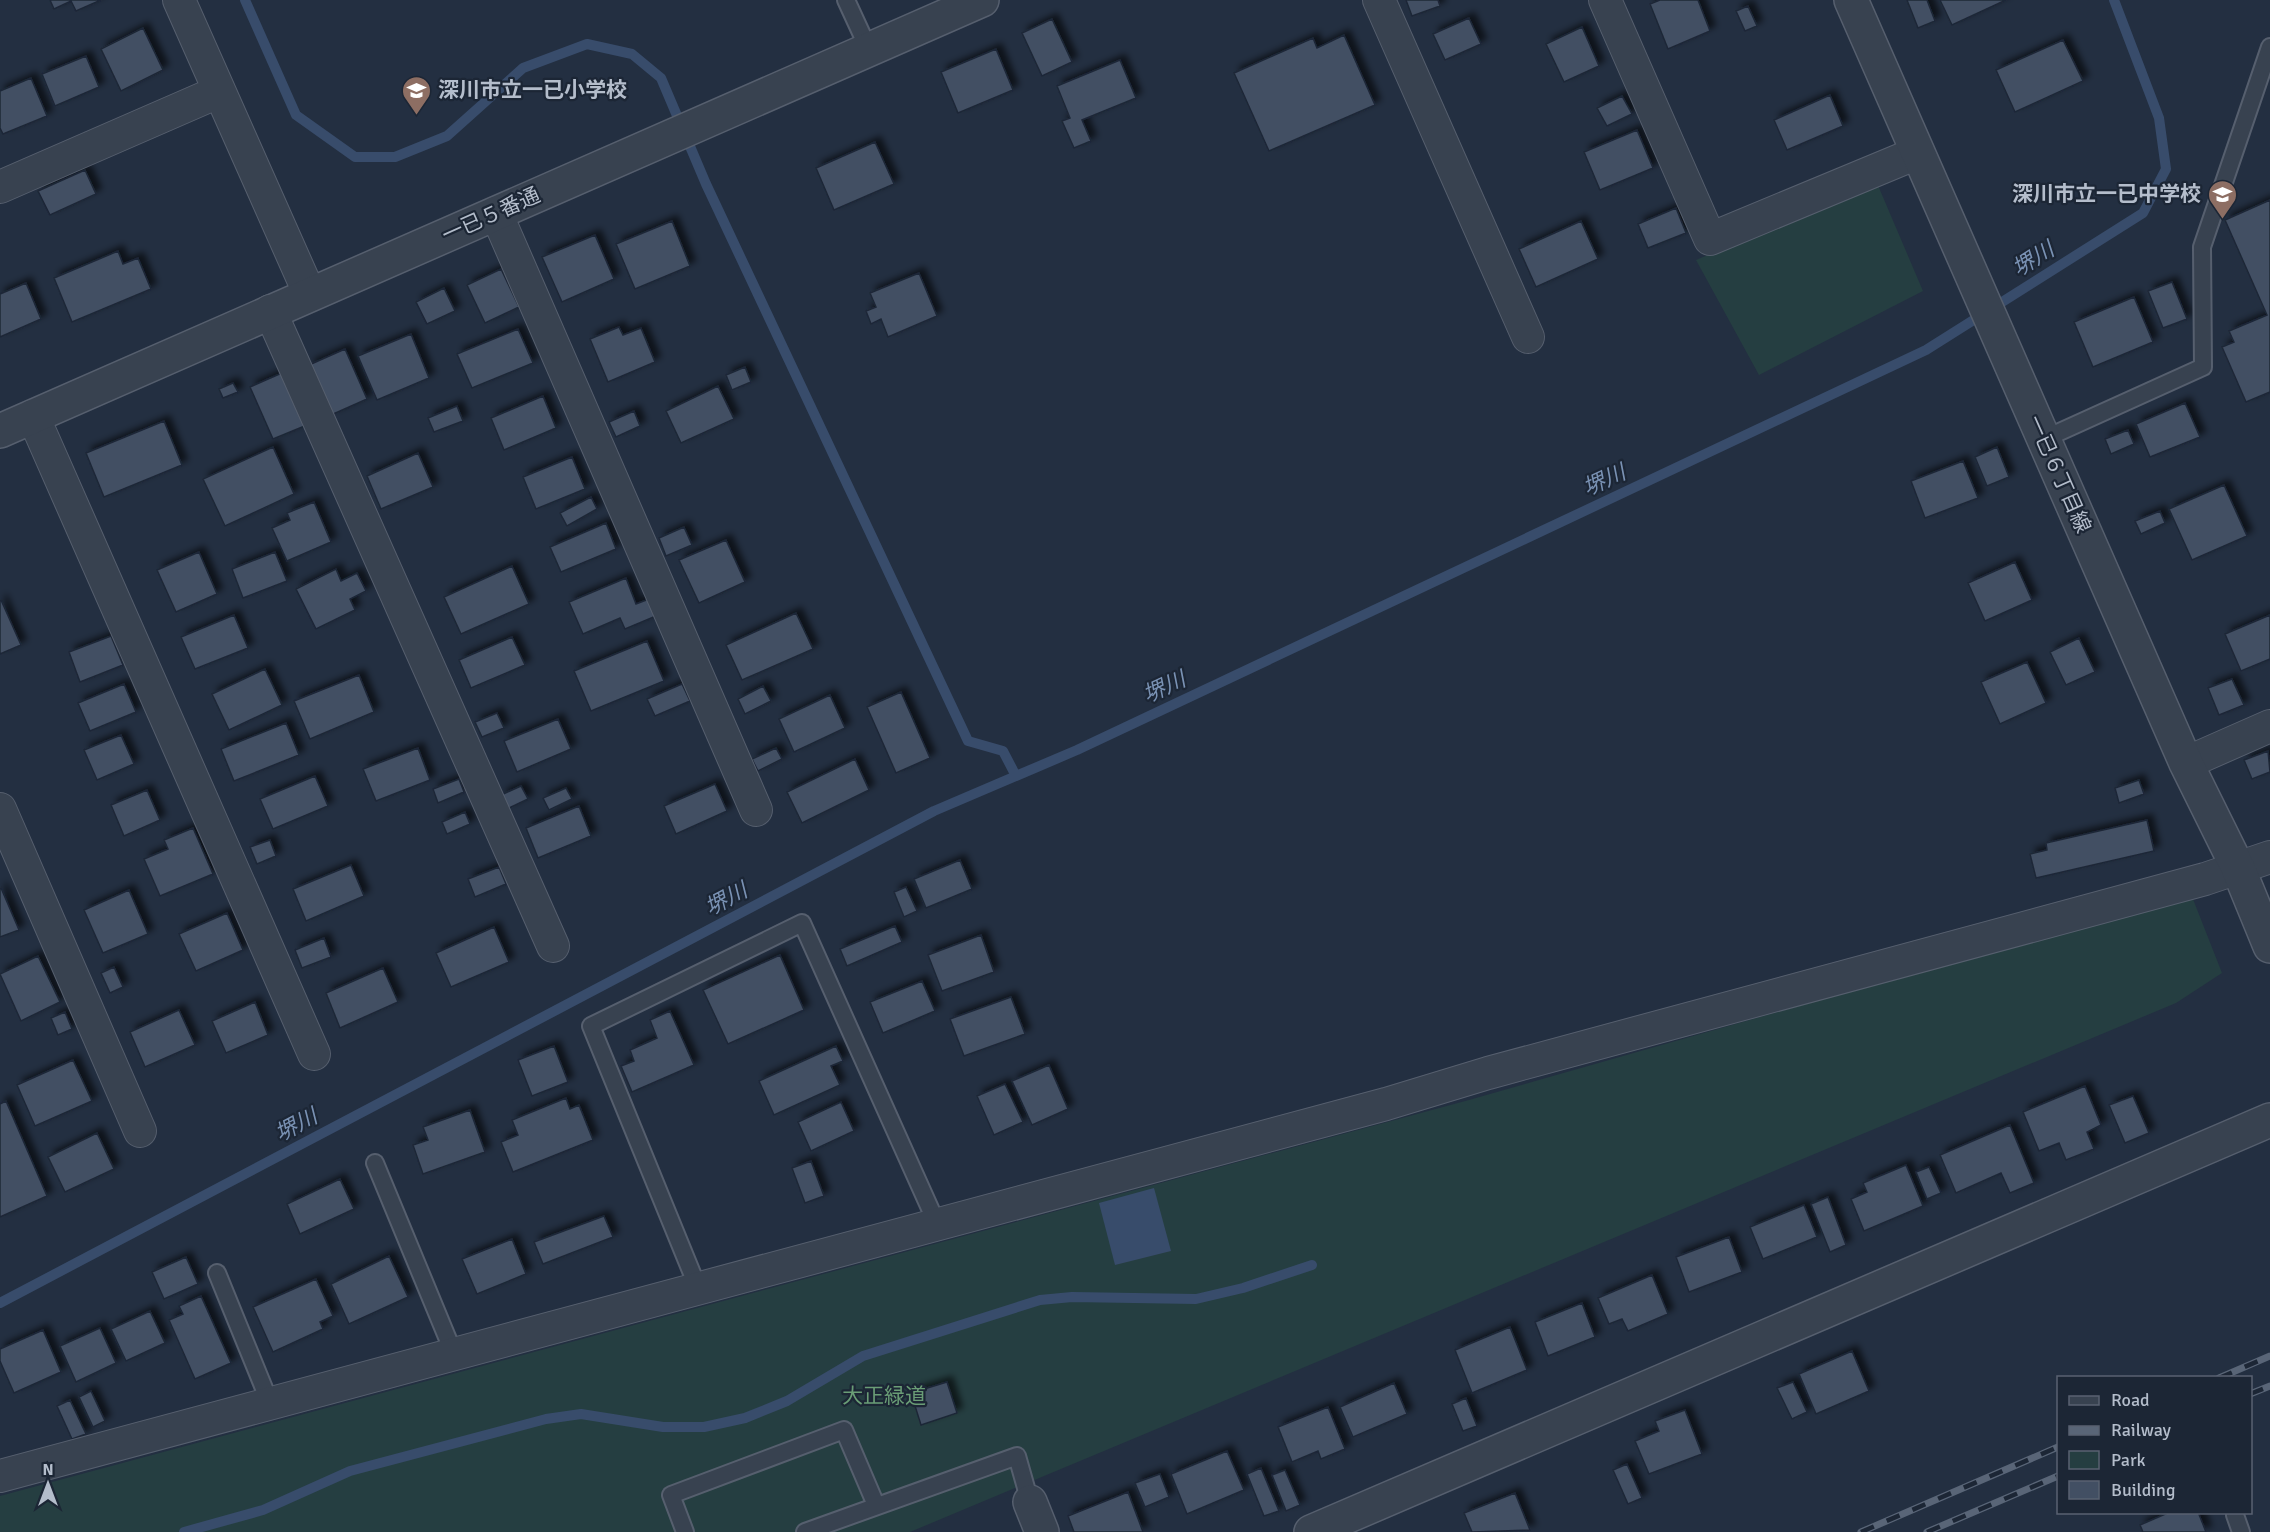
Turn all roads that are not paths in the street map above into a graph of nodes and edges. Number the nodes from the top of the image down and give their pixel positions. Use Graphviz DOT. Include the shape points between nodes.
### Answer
graph roads {
  1 [pos="179,0"];
  2 [pos="846,0"];
  3 [pos="982,0"];
  4 [pos="1379,0"];
  5 [pos="1605,0"];
  6 [pos="1851,0"];
  7 [pos="2270,47"];
  8 [pos="869,50"];
  9 [pos="218,92"];
  10 [pos="1917,153"];
  11 [pos="0,187"];
  12 [pos="496,213"];
  13 [pos="310,295"];
  14 [pos="270,311"];
  15 [pos="1528,337"];
  16 [pos="33,416"];
  17 [pos="0,430"];
  18 [pos="2044,439"];
  19 [pos="2270,726"];
  20 [pos="2186,763"];
  21 [pos="0,809"];
  22 [pos="756,810"];
  23 [pos="2270,857"];
  24 [pos="2238,868"];
  25 [pos="553,946"];
  26 [pos="2270,946"];
  27 [pos="314,1054"];
  28 [pos="2270,1120"];
  29 [pos="140,1131"];
  30 [pos="375,1162"];
  31 [pos="938,1224"];
  32 [pos="217,1273"];
  33 [pos="698,1288"];
  34 [pos="454,1354"];
  35 [pos="270,1403"];
  36 [pos="0,1476"];
  37 [pos="1030,1502"];
  38 [pos="876,1505"];
  39 [pos="2235,1515"];
  40 [pos="685,1532"];
  41 [pos="805,1532"];
  42 [pos="1042,1532"];
  43 [pos="1311,1532"];
  44 [pos="2241,1532"];
  1 -- 9 [label="street"];
  2 -- 8 [label="lane"];
  3 -- 8 [label="street, 一已５番通"];
  4 -- 15 [label="street"];
  5 -- 10 [label="street" via="1710,239"];
  6 -- 10 [label="street, 一已６丁目線"];
  7 -- 18 [label="lane" via="2202,247 2203,367"];
  8 -- 12 [label="street, 一已５番通"];
  9 -- 11 [label="street"];
  9 -- 13 [label="street"];
  10 -- 18 [label="street, 一已６丁目線"];
  12 -- 13 [label="street, 一已５番通"];
  12 -- 22 [label="street"];
  13 -- 14 [label="street, 一已５番通"];
  14 -- 16 [label="street, 一已５番通"];
  14 -- 25 [label="street"];
  16 -- 17 [label="street, 一已５番通"];
  16 -- 27 [label="street"];
  18 -- 20 [label="street, 一已６丁目線"];
  19 -- 20 [label="street"];
  20 -- 24 [label="street, 一已６丁目線"];
  21 -- 29 [label="street"];
  23 -- 24 [label="street"];
  24 -- 26 [label="street, 一已６丁目線"];
  24 -- 31 [label="street"];
  28 -- 43 [label="street"];
  30 -- 34 [label="lane"];
  31 -- 33 [label="street"];
  31 -- 33 [label="lane" via="802,923 591,1026"];
  32 -- 35 [label="lane"];
  33 -- 34 [label="street"];
  34 -- 35 [label="street"];
  35 -- 36 [label="street"];
  37 -- 38 [label="lane" via="1017,1456"];
  37 -- 42 [label="street"];
  38 -- 40 [label="lane" via="844,1430 671,1495"];
  38 -- 41 [label="lane"];
  39 -- 44 [label="lane"];
}
